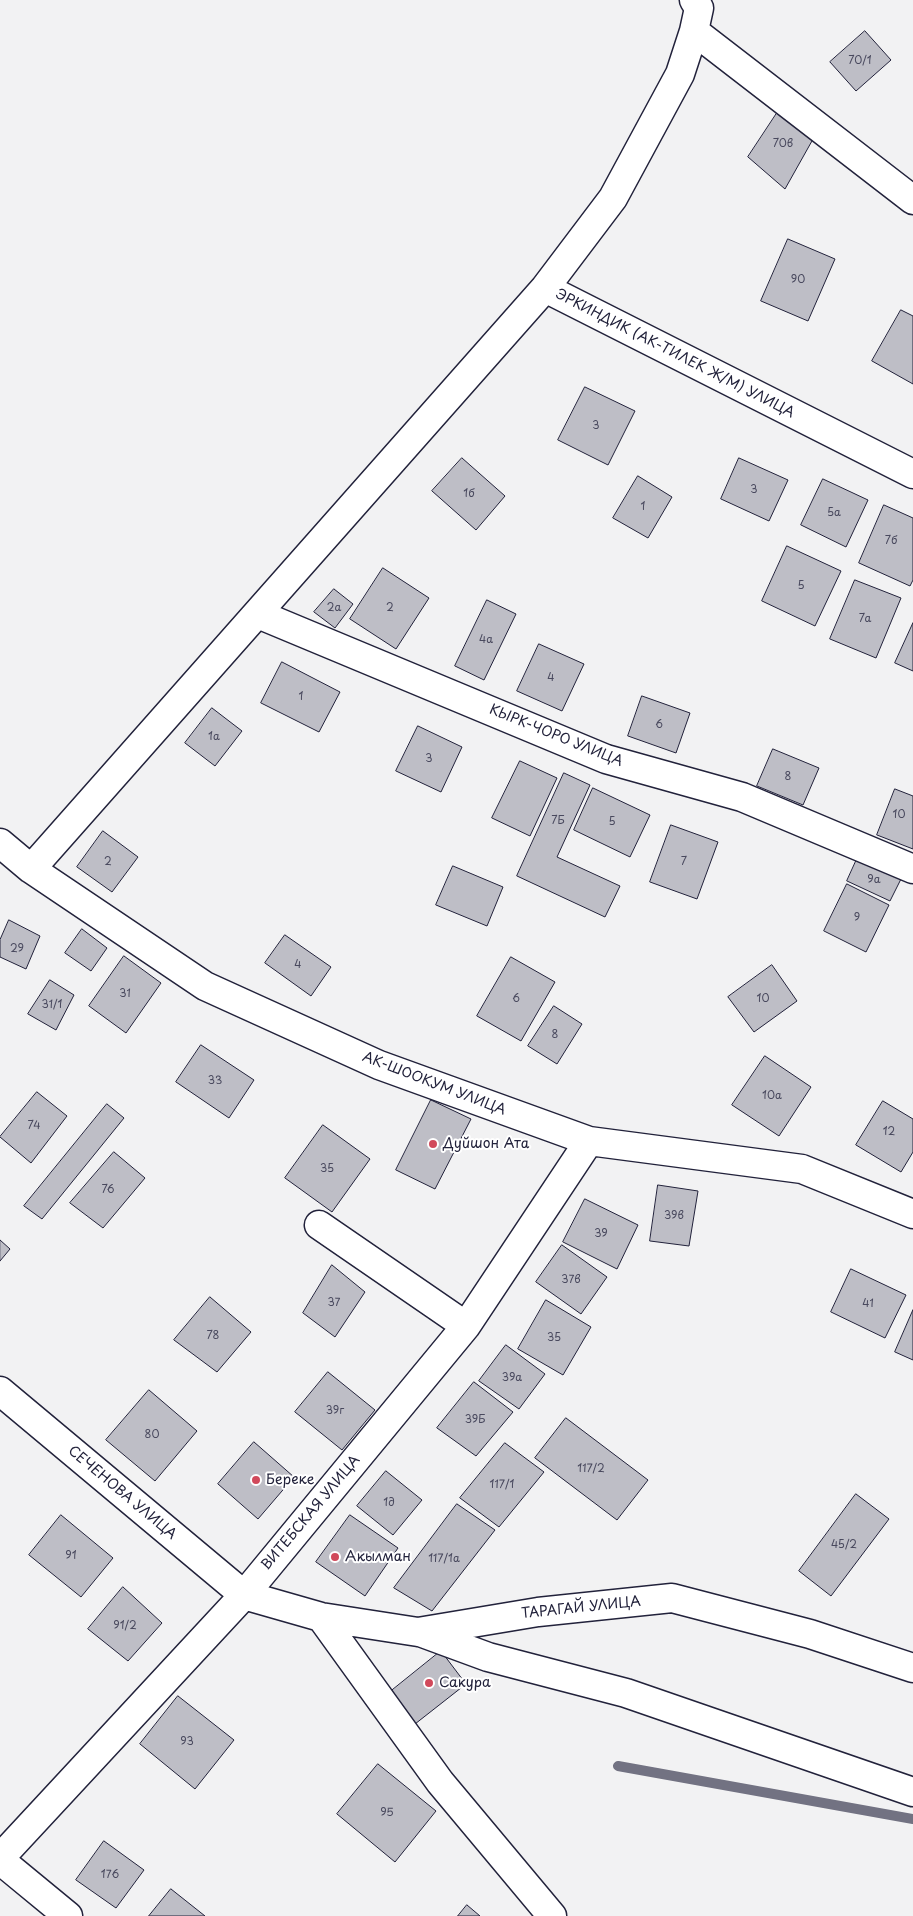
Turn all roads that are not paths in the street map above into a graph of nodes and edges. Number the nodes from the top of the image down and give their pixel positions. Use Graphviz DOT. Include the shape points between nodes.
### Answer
graph roads {
  1 [pos="694,0"];
  2 [pos="694,31"];
  3 [pos="913,200"];
  4 [pos="545,288"];
  5 [pos="913,474"];
  6 [pos="258,614"];
  7 [pos="0,843"];
  8 [pos="31,869"];
  9 [pos="913,870"];
  10 [pos="589,1141"];
  11 [pos="913,1214"];
  12 [pos="319,1226"];
  13 [pos="466,1326"];
  14 [pos="0,1391"];
  15 [pos="244,1595"];
  16 [pos="320,1617"];
  17 [pos="418,1632"];
  18 [pos="913,1668"];
  19 [pos="913,1792"];
  20 [pos="0,1859"];
  21 [pos="68,1916"];
  22 [pos="552,1916"];
  1 -- 2 [label="street, ЭРКИНДИК (АК-ТИЛЕК Ж/М) УЛИЦА" via="699,8"];
  2 -- 3 [label="street"];
  2 -- 4 [label="street, ЭРКИНДИК (АК-ТИЛЕК Ж/М) УЛИЦА" via="680,74 613,198"];
  4 -- 5 [label="street, ЭРКИНДИК (АК-ТИЛЕК Ж/М) УЛИЦА"];
  4 -- 6 [label="street"];
  6 -- 8 [label="street"];
  6 -- 9 [label="street, КЫРК-ЧОРО УЛИЦА" via="606,758 742,798"];
  7 -- 8 [label="street, АК-ШООКУМ УЛИЦА"];
  8 -- 10 [label="street, АК-ШООКУМ УЛИЦА" via="205,986 379,1065"];
  10 -- 11 [label="street, АК-ШООКУМ УЛИЦА" via="802,1169"];
  10 -- 13 [label="street, ВИТЕБСКАЯ УЛИЦА"];
  12 -- 13 [label="street"];
  13 -- 15 [label="street, ВИТЕБСКАЯ УЛИЦА"];
  14 -- 15 [label="street, СЕЧЕНОВА УЛИЦА"];
  15 -- 16 [label="street, ТАРАГАЙ УЛИЦА"];
  15 -- 20 [label="street, ВИТЕБСКАЯ УЛИЦА"];
  16 -- 17 [label="street, ТАРАГАЙ УЛИЦА"];
  16 -- 22 [label="street" via="440,1782"];
  17 -- 18 [label="street, ТАРАГАЙ УЛИЦА" via="538,1612 672,1598 810,1634"];
  17 -- 19 [label="street" via="488,1658 626,1693"];
  20 -- 21 [label="street"];
}
